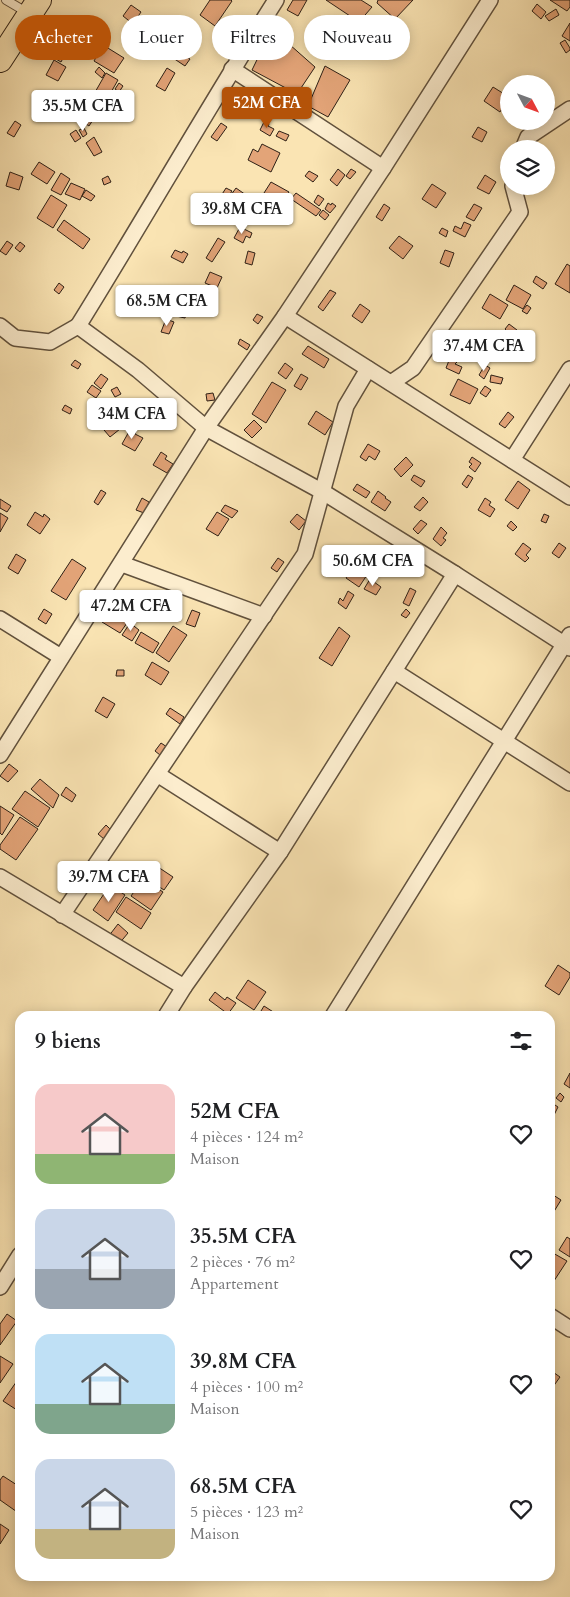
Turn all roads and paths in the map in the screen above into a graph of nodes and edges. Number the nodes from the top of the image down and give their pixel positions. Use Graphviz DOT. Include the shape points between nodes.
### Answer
graph roads {
  1 [pos="6,0"];
  2 [pos="276,0"];
  3 [pos="490,0"];
  4 [pos="34,7"];
  5 [pos="0,60"];
  6 [pos="232,69"];
  7 [pos="570,109"];
  8 [pos="527,140"];
  9 [pos="383,168"];
  10 [pos="515,195"];
  11 [pos="285,316"];
  12 [pos="0,326"];
  13 [pos="78,326"];
  14 [pos="368,369"];
  15 [pos="570,369"];
  16 [pos="390,383"];
  17 [pos="206,428"];
  18 [pos="512,460"];
  19 [pos="322,492"];
  20 [pos="570,497"];
  21 [pos="122,564"];
  22 [pos="455,574"];
  23 [pos="264,616"];
  24 [pos="0,619"];
  25 [pos="568,642"];
  26 [pos="61,657"];
  27 [pos="394,672"];
  28 [pos="504,740"];
  29 [pos="0,755"];
  30 [pos="157,774"];
  31 [pos="570,783"];
  32 [pos="280,852"];
  33 [pos="0,878"];
  34 [pos="62,915"];
  35 [pos="184,987"];
  36 [pos="169,1011"];
  37 [pos="336,1011"];
  38 [pos="15,1264"];
  39 [pos="0,1287"];
  40 [pos="555,1319"];
  41 [pos="570,1329"];
  1 -- 4 [label="lane"];
  2 -- 6 [label="street"];
  3 -- 9 [label="street"];
  4 -- 5 [label="main road"];
  6 -- 9 [label="street"];
  6 -- 13 [label="street"];
  7 -- 8 [label="street"];
  9 -- 11 [label="street"];
  10 -- 16 [label="street" via="520,212 412,368"];
  11 -- 14 [label="street"];
  11 -- 17 [label="street"];
  12 -- 13 [label="street" via="15,338 50,342"];
  13 -- 17 [label="street" via="138,370"];
  14 -- 16 [label="street"];
  14 -- 19 [label="street" via="346,406"];
  15 -- 18 [label="street"];
  16 -- 18 [label="street"];
  17 -- 19 [label="street"];
  17 -- 21 [label="street"];
  18 -- 20 [label="street"];
  19 -- 22 [label="street"];
  19 -- 23 [label="street" via="306,554"];
  21 -- 23 [label="street"];
  21 -- 26 [label="street"];
  22 -- 25 [label="street"];
  22 -- 27 [label="street"];
  23 -- 30 [label="street"];
  24 -- 26 [label="street"];
  25 -- 28 [label="street"];
  26 -- 29 [label="street"];
  27 -- 28 [label="street"];
  27 -- 32 [label="street"];
  28 -- 31 [label="street"];
  28 -- 37 [label="street"];
  30 -- 32 [label="street"];
  30 -- 34 [label="street"];
  32 -- 35 [label="street"];
  33 -- 34 [label="street"];
  34 -- 35 [label="street"];
  35 -- 36 [label="street"];
  38 -- 39 [label="street"];
  40 -- 41 [label="street"];
}
